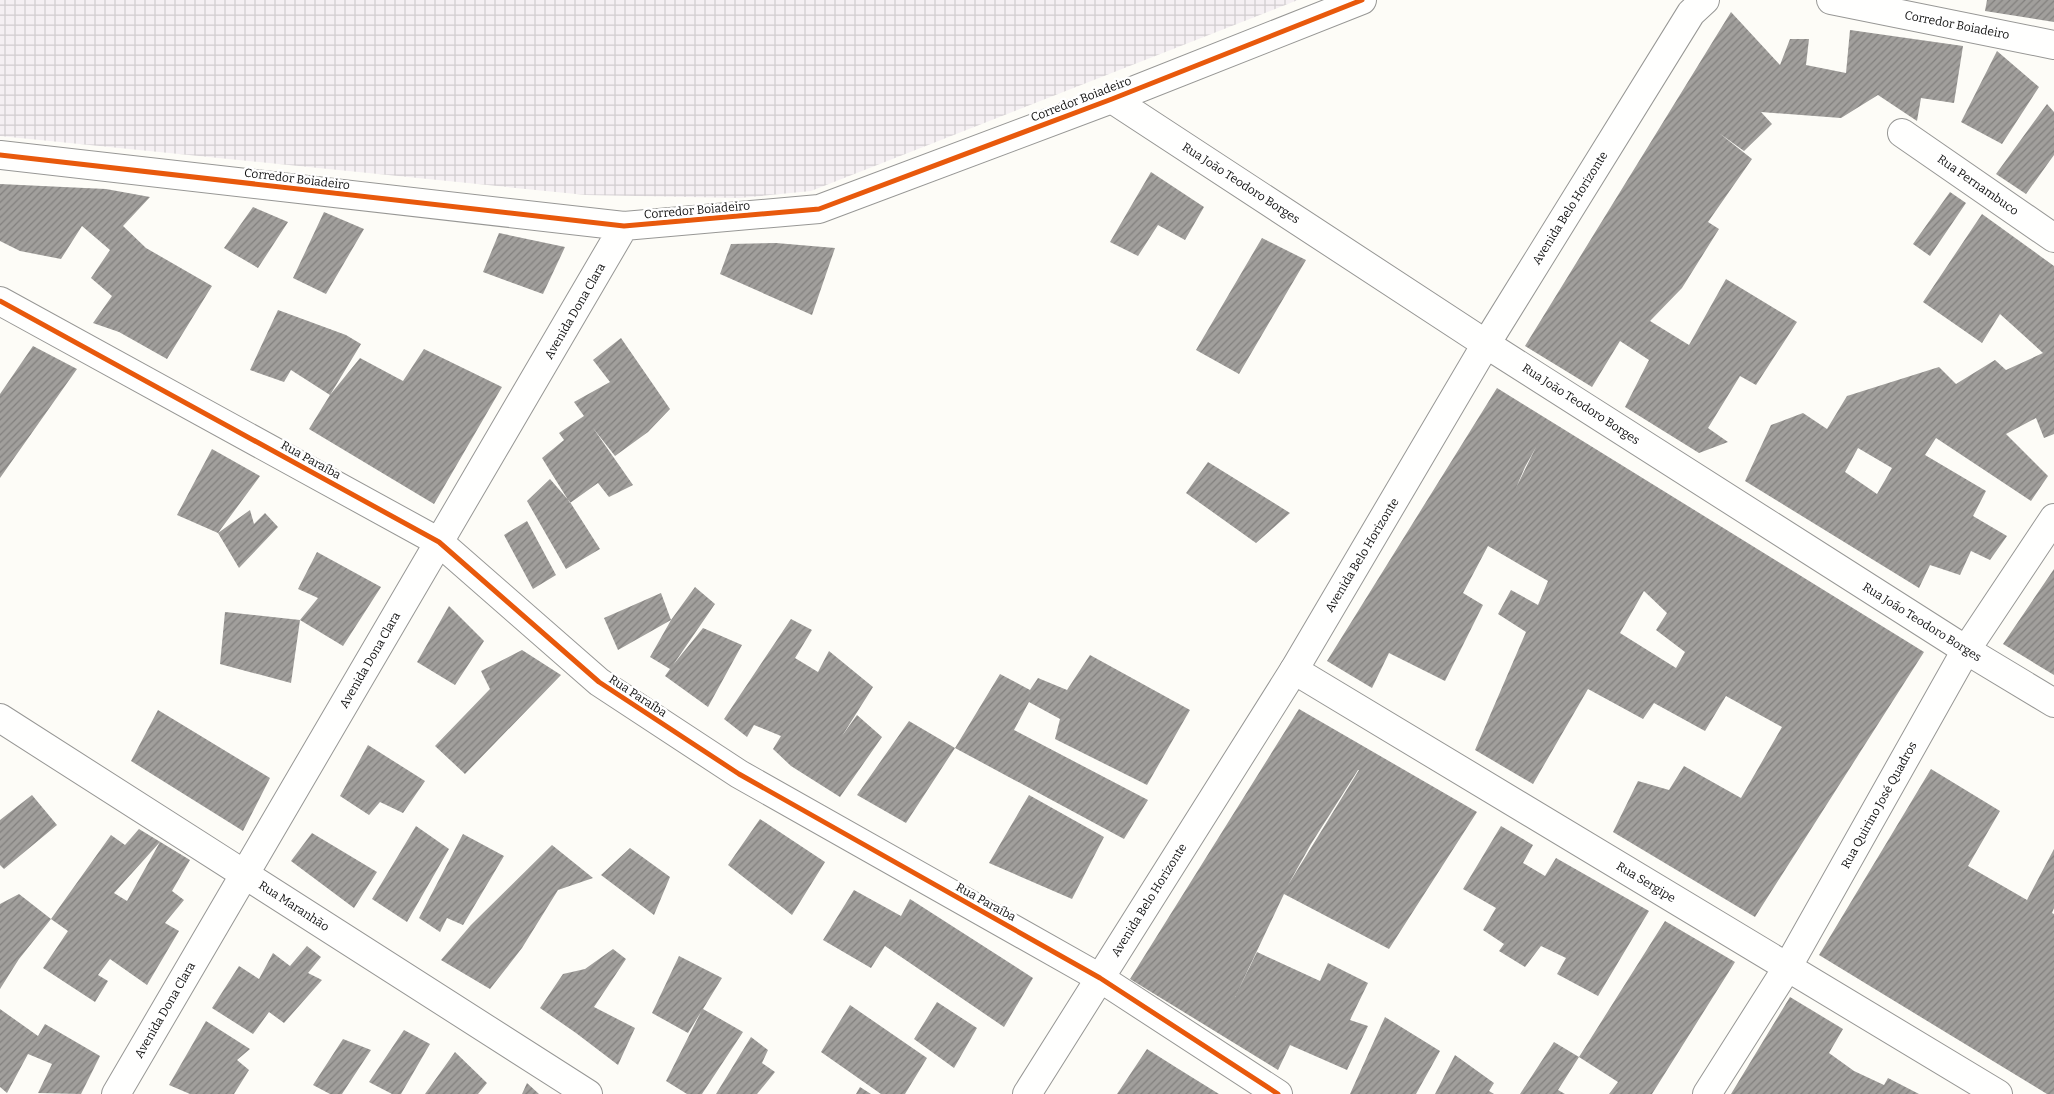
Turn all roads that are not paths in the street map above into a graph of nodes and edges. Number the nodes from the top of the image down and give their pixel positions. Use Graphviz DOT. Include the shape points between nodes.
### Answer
graph roads {
  1 [pos="1362,0"];
  2 [pos="1831,0"];
  3 [pos="1696,4"];
  4 [pos="2054,45"];
  5 [pos="1112,99"];
  6 [pos="1902,133"];
  7 [pos="0,155"];
  8 [pos="624,226"];
  9 [pos="2054,238"];
  10 [pos="0,301"];
  11 [pos="1486,344"];
  12 [pos="2054,518"];
  13 [pos="439,542"];
  14 [pos="1966,650"];
  15 [pos="1294,670"];
  16 [pos="2054,703"];
  17 [pos="0,718"];
  18 [pos="244,874"];
  19 [pos="1787,968"];
  20 [pos="1100,978"];
  21 [pos="116,1094"];
  22 [pos="588,1094"];
  23 [pos="1027,1094"];
  24 [pos="1278,1094"];
  25 [pos="1707,1094"];
  26 [pos="1998,1094"];
  1 -- 5 [label="street, Corredor Boiadeiro"];
  2 -- 4 [label="street, Corredor Boiadeiro"];
  3 -- 11 [label="street, Avenida Belo Horizonte"];
  5 -- 8 [label="street, Corredor Boiadeiro" via="819,209"];
  5 -- 11 [label="street, Rua João Teodoro Borges"];
  6 -- 9 [label="street, Rua Pernambuco"];
  7 -- 8 [label="street, Corredor Boiadeiro"];
  8 -- 13 [label="street, Avenida Dona Clara"];
  10 -- 13 [label="street, Rua Paraíba"];
  11 -- 14 [label="street, Rua João Teodoro Borges"];
  11 -- 15 [label="street, Avenida Belo Horizonte"];
  12 -- 14 [label="street, Rua Quirino José Quadros"];
  13 -- 18 [label="street, Avenida Dona Clara"];
  13 -- 20 [label="street, Rua Paraíba" via="599,682 739,774"];
  14 -- 16 [label="street, Rua João Teodoro Borges"];
  14 -- 19 [label="street, Rua Quirino José Quadros"];
  15 -- 19 [label="street, Rua Sergipe"];
  15 -- 20 [label="street, Avenida Belo Horizonte"];
  17 -- 18 [label="street, Rua Maranhão"];
  18 -- 21 [label="street, Avenida Dona Clara"];
  18 -- 22 [label="street, Rua Maranhão"];
  19 -- 25 [label="street, Rua Quirino José Quadros"];
  19 -- 26 [label="street, Rua Sergipe"];
  20 -- 23 [label="street, Avenida Belo Horizonte"];
  20 -- 24 [label="street, Rua Paraíba"];
}
